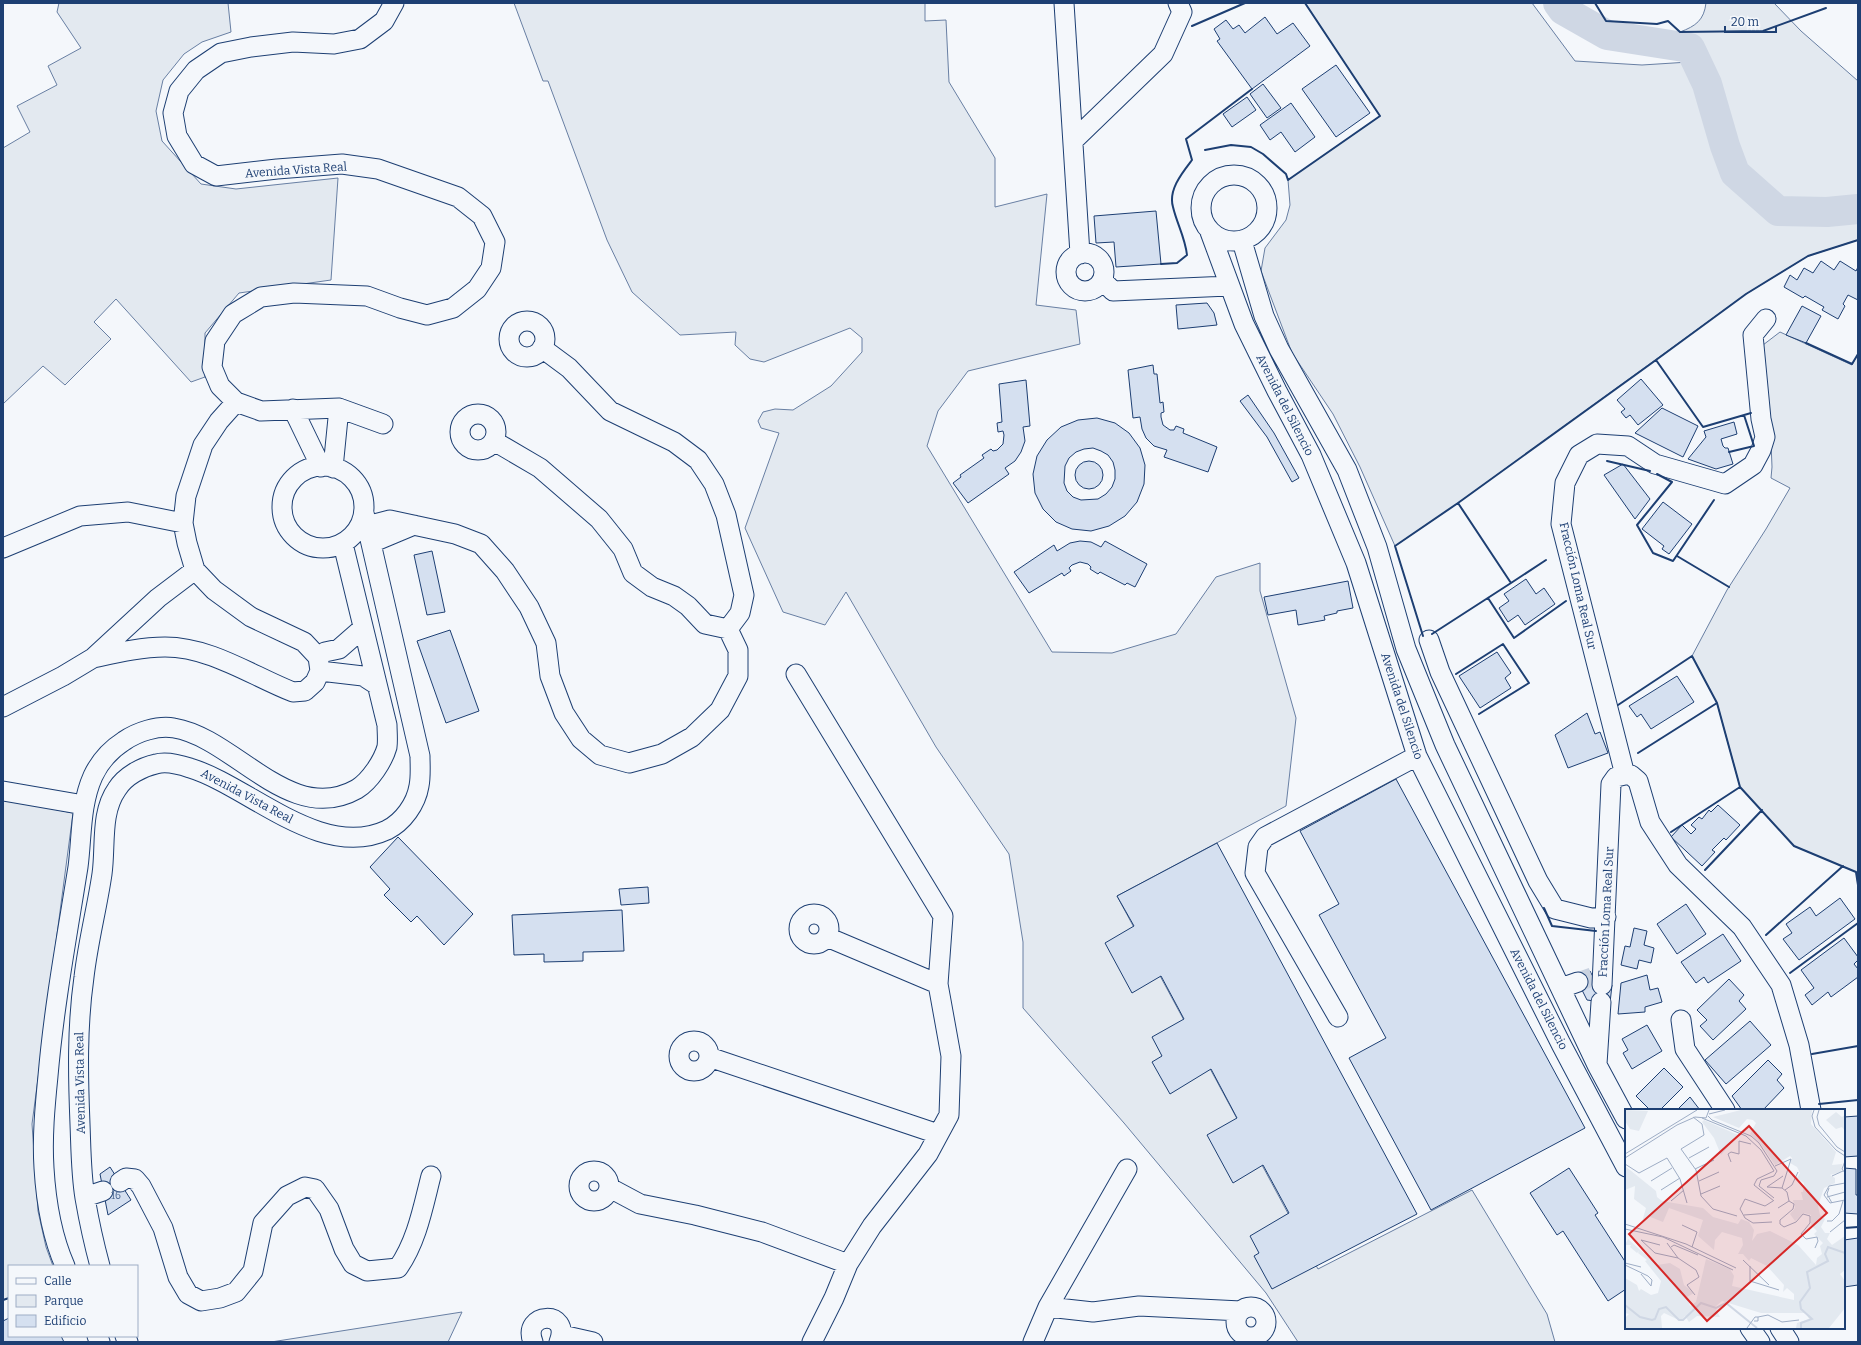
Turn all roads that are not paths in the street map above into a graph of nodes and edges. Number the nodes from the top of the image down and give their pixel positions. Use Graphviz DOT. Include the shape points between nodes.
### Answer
graph roads {
  1 [pos="394,3"];
  2 [pos="1064,3"];
  3 [pos="1178,3"];
  4 [pos="1073,141"];
  5 [pos="1210,232"];
  6 [pos="1242,241"];
  7 [pos="1080,254"];
  8 [pos="1102,280"];
  9 [pos="1229,286"];
  10 [pos="1766,319"];
  11 [pos="542,348"];
  12 [pos="236,402"];
  13 [pos="339,408"];
  14 [pos="293,409"];
  15 [pos="384,424"];
  16 [pos="494,441"];
  17 [pos="327,467"];
  18 [pos="183,523"];
  19 [pos="367,527"];
  20 [pos="342,544"];
  21 [pos="3,548"];
  22 [pos="195,570"];
  23 [pos="363,628"];
  24 [pos="728,629"];
  25 [pos="1429,640"];
  26 [pos="93,658"];
  27 [pos="319,664"];
  28 [pos="796,674"];
  29 [pos="377,684"];
  30 [pos="3,706"];
  31 [pos="1418,756"];
  32 [pos="253,770"];
  33 [pos="1625,775"];
  34 [pos="3,791"];
  35 [pos="248,797"];
  36 [pos="84,805"];
  37 [pos="1476,808"];
  38 [pos="1448,819"];
  39 [pos="1606,916"];
  40 [pos="827,937"];
  41 [pos="61,973"];
  42 [pos="84,977"];
  43 [pos="938,984"];
  44 [pos="1590,984"];
  45 [pos="1338,1017"];
  46 [pos="1681,1020"];
  47 [pos="51,1047"];
  48 [pos="78,1050"];
  49 [pos="709,1057"];
  50 [pos="1597,1065"];
  51 [pos="1723,1109"];
  52 [pos="1811,1109"];
  53 [pos="1625,1117"];
  54 [pos="938,1134"];
  55 [pos="1625,1165"];
  56 [pos="1128,1169"];
  57 [pos="432,1176"];
  58 [pos="610,1188"];
  59 [pos="84,1197"];
  60 [pos="848,1264"];
  61 [pos="65,1265"];
  62 [pos="100,1265"];
  63 [pos="1048,1307"];
  64 [pos="1241,1310"];
  65 [pos="1751,1329"];
  66 [pos="1781,1329"];
  67 [pos="560,1339"];
  68 [pos="533,1342"];
  69 [pos="592,1342"];
  70 [pos="812,1342"];
  71 [pos="1034,1342"];
  72 [pos="1760,1342"];
  73 [pos="1789,1342"];
  1 -- 12 [label="street, Avenida Vista Real" via="384,21 360,39 334,44 292,42 220,53 196,70 179,91 173,113 176,136 194,164 216,176 277,168 342,164 378,169 458,197 482,216 494,242 491,268 477,289 453,308 427,316 367,296 294,293 262,297 233,314 216,341 212,367 220,386"];
  2 -- 4 [label="street"];
  3 -- 4 [label="street" via="1182,12 1163,54"];
  4 -- 7 [label="street"];
  5 -- 6 [label="street" via="1222,239"];
  5 -- 6 [label="street, Avenida del Silencio" via="1201,208 1203,195 1210,184 1221,177 1234,174 1247,177 1265,194 1268,207 1266,220 1258,231"];
  5 -- 9 [label="street, Avenida del Silencio"];
  6 -- 37 [label="street, Avenida del Silencio" via="1267,322 1279,349 1347,470 1377,547 1406,649 1445,746"];
  7 -- 8 [label="street" via="1093,255 1098,259 1104,270"];
  7 -- 8 [label="street" via="1069,260 1066,266 1066,279 1074,289 1087,291 1098,286"];
  8 -- 9 [label="street" via="1113,291"];
  9 -- 31 [label="street, Avenida del Silencio" via="1259,357 1311,455 1356,563"];
  10 -- 33 [label="street, Fracción Loma Real Sur" via="1753,335 1765,437 1753,465 1725,484 1655,464 1628,446 1597,444 1579,455 1565,483 1561,524"];
  11 -- 24 [label="street" via="568,368 610,411 674,442 698,460 714,484 726,515 744,596 740,612"];
  12 -- 14 [label="street, Avenida Vista Real" via="261,412"];
  12 -- 18 [label="street" via="202,445 186,496"];
  13 -- 14 [label="street, Avenida Vista Real"];
  13 -- 15 [label="street, Avenida Vista Real"];
  13 -- 17 [label="street"];
  14 -- 17 [label="street"];
  16 -- 24 [label="street" via="540,468 599,519 623,549 633,573 652,587 674,596 705,624"];
  17 -- 19 [label="street" via="344,472 360,489"];
  17 -- 20 [label="street" via="308,469 297,476 288,486 283,498 283,512 286,525 294,536 304,543 317,548 330,548"];
  18 -- 21 [label="street" via="128,512 80,516"];
  18 -- 22 [label="street"];
  19 -- 20 [label="street" via="360,526 353,536"];
  19 -- 24 [label="street" via="390,520 455,534 481,544 505,572 529,607 546,643 550,676 564,713 581,739 600,755 629,762 662,754 692,737 720,710 738,676 738,650"];
  19 -- 35 [label="street, Avenida Vista Real" via="420,756 419,787 409,810 395,826 361,837 310,829"];
  20 -- 23 [label="street, Avenida Vista Real"];
  22 -- 26 [label="street" via="158,598"];
  22 -- 27 [label="street" via="231,604 262,623 304,642"];
  23 -- 27 [label="street" via="340,649 325,652"];
  23 -- 29 [label="street, Avenida Vista Real"];
  25 -- 39 [label="street" via="1440,672 1538,881 1555,909 1591,918"];
  26 -- 27 [label="street" via="150,648 191,650 216,657 293,692 305,691 315,682"];
  26 -- 30 [label="street"];
  27 -- 29 [label="street" via="363,676"];
  28 -- 43 [label="street" via="943,916"];
  29 -- 32 [label="street, Avenida Vista Real" via="387,725 387,746 378,765 364,784 344,796 305,797"];
  31 -- 38 [label="street, Avenida del Silencio"];
  31 -- 45 [label="street" via="1265,837 1258,847 1255,873"];
  32 -- 35 [label="street"];
  32 -- 36 [label="street, Avenida Vista Real" via="193,733 173,727 148,730 126,739 107,753 93,776"];
  33 -- 39 [label="street, Fracción Loma Real Sur" via="1616,777 1612,784"];
  33 -- 52 [label="street" via="1631,775 1638,781 1650,822 1678,865 1742,927 1781,985 1799,1045"];
  34 -- 36 [label="street"];
  35 -- 42 [label="street, Avenida Vista Real" via="208,773 182,765 158,763 135,772 117,788 108,807 102,873"];
  36 -- 41 [label="street, Avenida Vista Real" via="80,856"];
  37 -- 38 [label="street"];
  37 -- 44 [label="street, Avenida del Silencio"];
  38 -- 55 [label="street, Avenida del Silencio"];
  39 -- 44 [label="street, Fracción Loma Real Sur"];
  40 -- 43 [label="street"];
  41 -- 42 [label="street"];
  41 -- 47 [label="street, Avenida Vista Real"];
  42 -- 48 [label="street, Avenida Vista Real"];
  43 -- 54 [label="street" via="951,1056 949,1115"];
  44 -- 50 [label="street, Avenida del Silencio"];
  44 -- 50 [label="street, Fracción Loma Real Sur"];
  46 -- 51 [label="street" via="1685,1049"];
  47 -- 48 [label="street"];
  47 -- 61 [label="street, Avenida Vista Real" via="44,1125 44,1167 48,1212 57,1249"];
  48 -- 59 [label="street, Avenida Vista Real"];
  49 -- 54 [label="street"];
  50 -- 53 [label="street, Avenida del Silencio"];
  54 -- 60 [label="street" via="928,1154 872,1226"];
  56 -- 63 [label="street"];
  57 -- 59 [label="street" via="415,1236 398,1268 367,1271 353,1264 344,1249 329,1210 315,1189 305,1187 287,1196 263,1223 253,1272 240,1288 225,1296 201,1301 188,1294 178,1277 163,1228 135,1179 116,1183"];
  58 -- 60 [label="street" via="640,1204 762,1232"];
  59 -- 62 [label="street, Avenida Vista Real"];
  60 -- 70 [label="street"];
  63 -- 64 [label="street" via="1093,1312 1139,1306"];
  63 -- 71 [label="street"];
  65 -- 72 [label="street"];
  66 -- 73 [label="street"];
  67 -- 68 [label="street" via="561,1328 550,1318 536,1322 530,1336"];
  67 -- 69 [label="street"];
}
